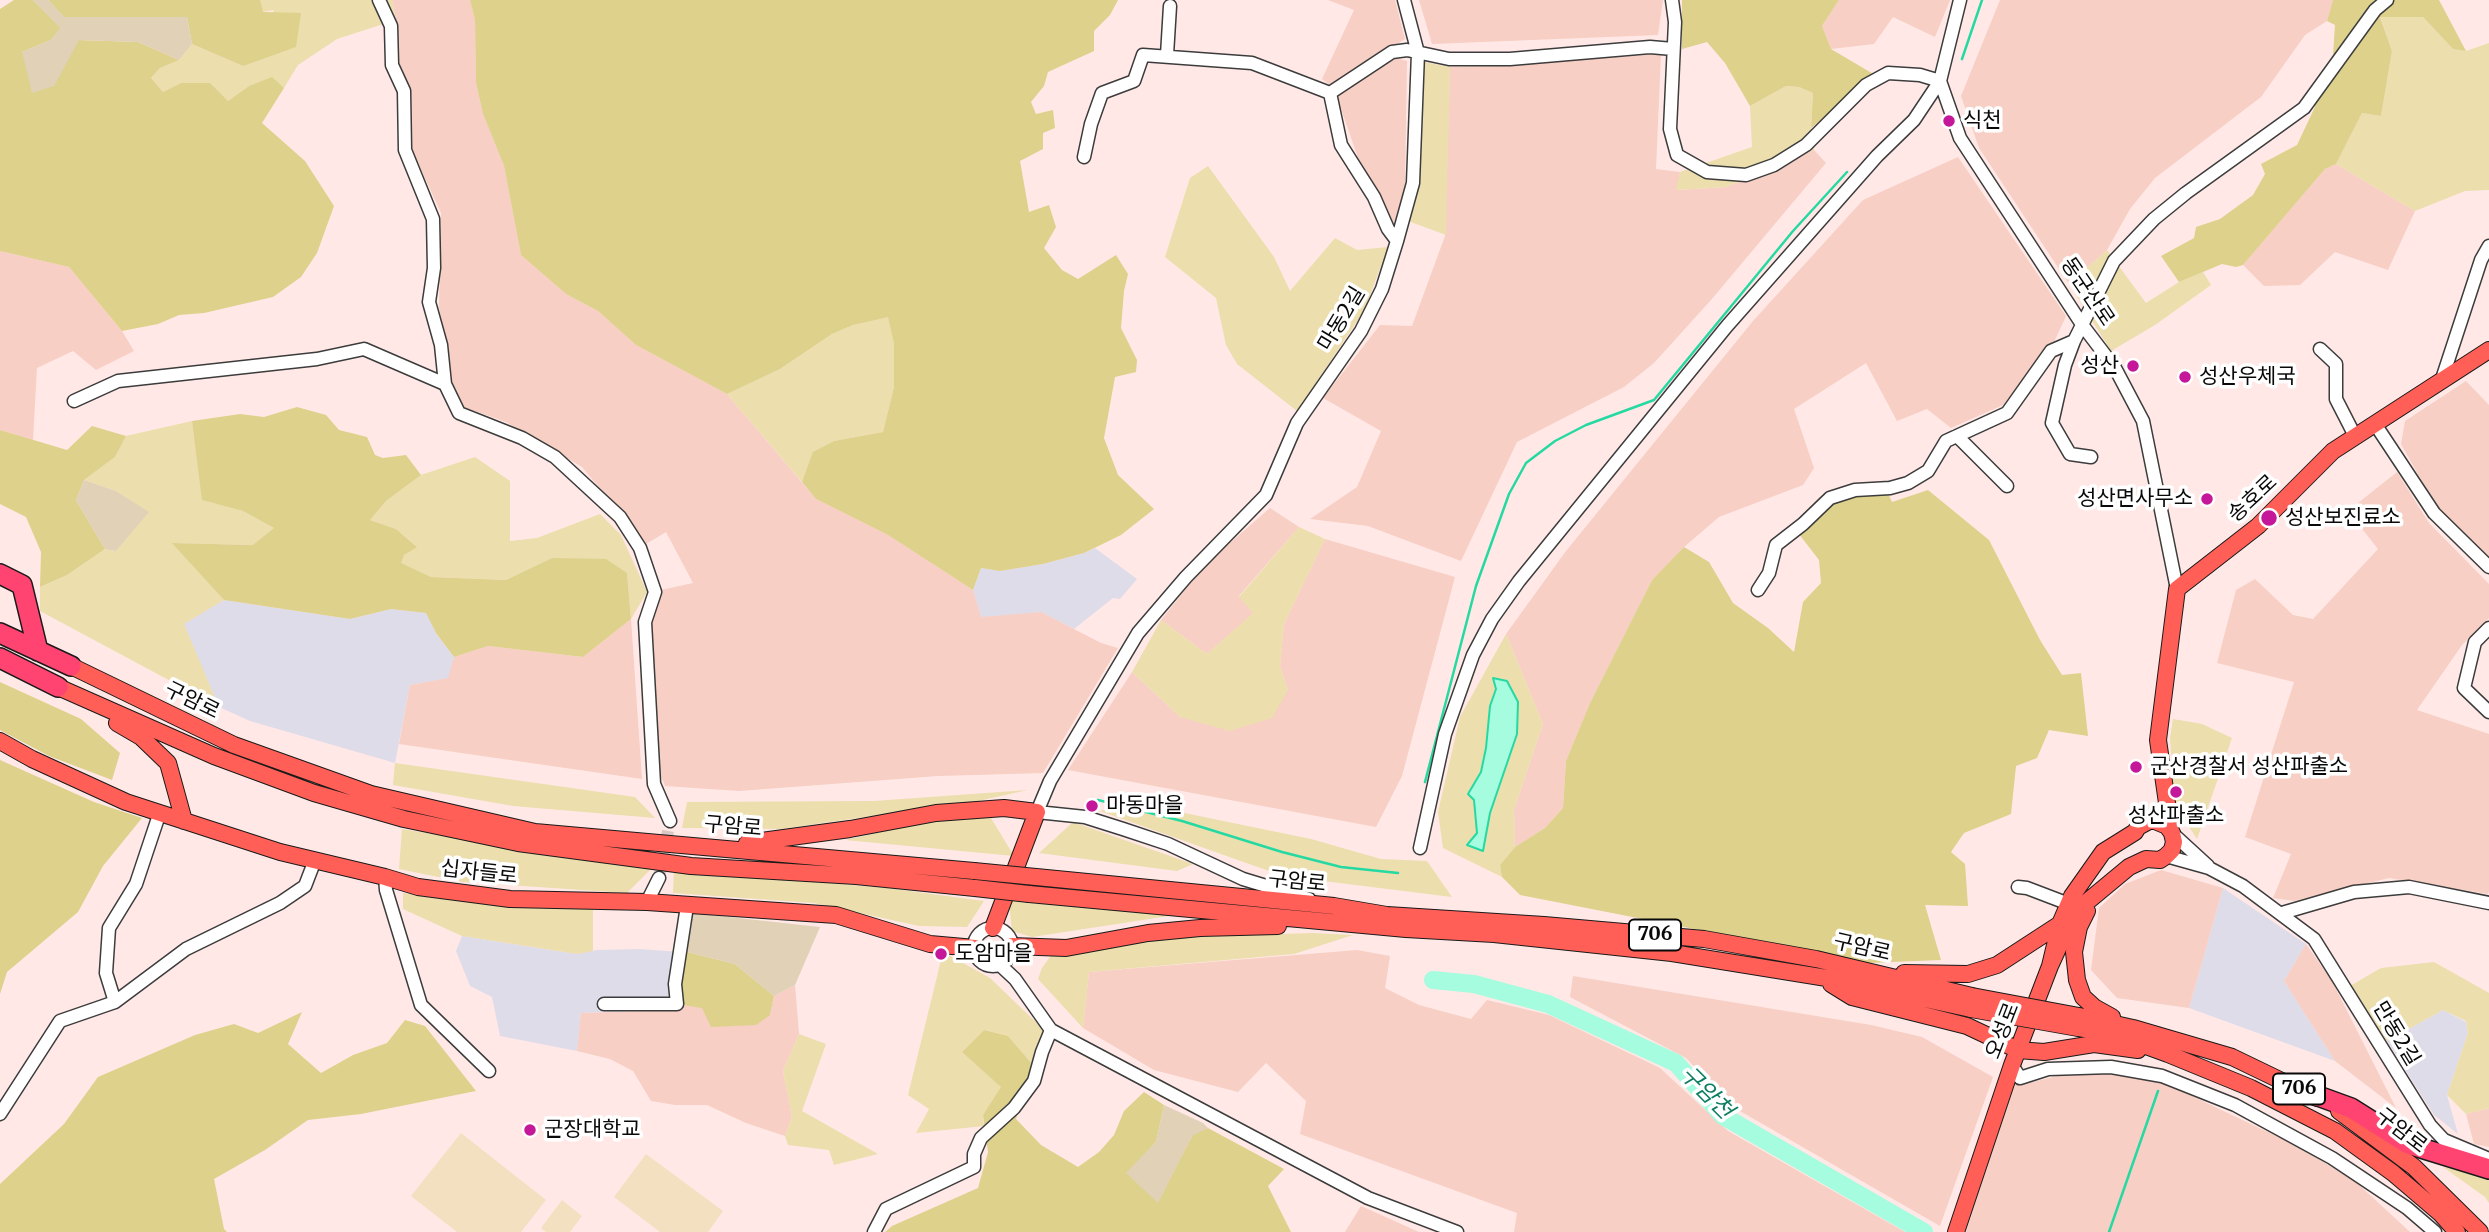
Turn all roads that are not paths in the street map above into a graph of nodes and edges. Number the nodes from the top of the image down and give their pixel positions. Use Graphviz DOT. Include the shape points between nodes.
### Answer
graph roads {
  1 [pos="379,0"];
  2 [pos="1404,0"];
  3 [pos="1672,0"];
  4 [pos="1960,0"];
  5 [pos="2387,0"];
  6 [pos="1170,6"];
  7 [pos="1673,49"];
  8 [pos="1418,53"];
  9 [pos="1167,55"];
  10 [pos="1940,81"];
  11 [pos="1331,93"];
  12 [pos="1084,158"];
  13 [pos="1398,241"];
  14 [pos="2489,246"];
  15 [pos="2083,326"];
  16 [pos="2074,341"];
  17 [pos="2320,349"];
  18 [pos="2489,350"];
  19 [pos="2441,383"];
  20 [pos="444,384"];
  21 [pos="74,401"];
  22 [pos="2375,424"];
  23 [pos="1957,436"];
  24 [pos="2356,436"];
  25 [pos="2091,457"];
  26 [pos="2007,486"];
  27 [pos="2489,567"];
  28 [pos="0,574"];
  29 [pos="2177,589"];
  30 [pos="1758,590"];
  31 [pos="2489,628"];
  32 [pos="0,633"];
  33 [pos="38,651"];
  34 [pos="0,658"];
  35 [pos="71,666"];
  36 [pos="58,687"];
  37 [pos="2489,712"];
  38 [pos="0,741"];
  39 [pos="2165,789"];
  40 [pos="160,812"];
  41 [pos="1037,812"];
  42 [pos="184,821"];
  43 [pos="670,821"];
  44 [pos="2149,821"];
  45 [pos="2135,832"];
  46 [pos="2172,832"];
  47 [pos="717,847"];
  48 [pos="1419,848"];
  49 [pos="2103,852"];
  50 [pos="2166,856"];
  51 [pos="2146,859"];
  52 [pos="315,860"];
  53 [pos="2129,866"];
  54 [pos="2210,868"];
  55 [pos="385,877"];
  56 [pos="659,878"];
  57 [pos="2109,883"];
  58 [pos="2018,887"];
  59 [pos="646,902"];
  60 [pos="2489,903"];
  61 [pos="2069,904"];
  62 [pos="687,906"];
  63 [pos="1334,906"];
  64 [pos="2282,913"];
  65 [pos="2060,924"];
  66 [pos="993,928"];
  67 [pos="1406,929"];
  68 [pos="1012,946"];
  69 [pos="975,948"];
  70 [pos="1000,965"];
  71 [pos="2050,966"];
  72 [pos="1881,974"];
  73 [pos="1822,978"];
  74 [pos="115,1002"];
  75 [pos="1971,1002"];
  76 [pos="604,1004"];
  77 [pos="2079,1022"];
  78 [pos="2133,1028"];
  79 [pos="1051,1030"];
  80 [pos="2168,1054"];
  81 [pos="2015,1057"];
  82 [pos="489,1071"];
  83 [pos="2307,1092"];
  84 [pos="0,1114"];
  85 [pos="2489,1159"];
  86 [pos="2489,1169"];
  87 [pos="874,1232"];
  88 [pos="1457,1232"];
  89 [pos="1956,1232"];
  90 [pos="2435,1232"];
  91 [pos="2457,1232"];
  92 [pos="2480,1232"];
  1 -- 20 [label="street" via="391,26 392,65 404,91 405,150 433,219 429,302 441,345"];
  2 -- 8 [label="street, 마동2길"];
  3 -- 7 [label="street"];
  4 -- 10 [label="street"];
  5 -- 15 [label="street" via="2304,108 2175,202 2114,261"];
  6 -- 9 [label="street"];
  7 -- 8 [label="street" via="1510,59 1448,59"];
  7 -- 10 [label="street" via="1673,142 1677,155 1707,172 1746,175 1774,165 1805,145 1866,85 1888,73"];
  8 -- 11 [label="street" via="1392,52"];
  8 -- 13 [label="street, 마동2길" via="1413,183"];
  9 -- 11 [label="street" via="1252,62"];
  9 -- 12 [label="street" via="1143,55 1134,81 1102,93"];
  10 -- 15 [label="street, 동군산로" via="1960,138"];
  10 -- 48 [label="street" via="1914,120 1727,326 1492,619 1457,696"];
  11 -- 13 [label="street" via="1341,145"];
  13 -- 41 [label="street, 마동2길" via="1377,299 1297,423 1266,495 1138,633 1050,781"];
  14 -- 19 [label="street"];
  15 -- 16 [label="street"];
  15 -- 29 [label="street, 동군산로" via="2115,368 2143,421"];
  16 -- 23 [label="street" via="2051,351 2007,413"];
  16 -- 25 [label="street" via="2052,423 2070,454"];
  17 -- 24 [label="street" via="2336,364 2336,399"];
  18 -- 19 [label="main road, 송호로"];
  19 -- 22 [label="main road, 송호로"];
  20 -- 21 [label="street" via="364,349 317,359 118,381"];
  20 -- 43 [label="street" via="459,413 555,457 620,517 640,548 655,592 645,622 653,784"];
  22 -- 24 [label="main road, 송호로"];
  22 -- 27 [label="street" via="2434,513"];
  23 -- 26 [label="street"];
  23 -- 30 [label="street" via="1946,441 1928,471 1908,483 1830,498 1776,545 1769,573"];
  24 -- 29 [label="main road, 송호로" via="2333,451 2258,526"];
  28 -- 33 [label="highway" via="22,585"];
  29 -- 39 [label="main road, 동군산로" via="2158,740"];
  31 -- 37 [label="street" via="2475,642 2464,688"];
  32 -- 33 [label="highway"];
  33 -- 35 [label="highway"];
  34 -- 36 [label="highway"];
  35 -- 47 [label="main road, 구암로" via="234,745 370,794 535,832"];
  36 -- 42 [label="main road" via="141,737 168,763"];
  36 -- 67 [label="main road, 구암로, bridge" via="214,756 314,793 404,819 518,843 678,864 856,876"];
  38 -- 40 [label="main road, 십자들로" via="126,802"];
  39 -- 44 [label="main road"];
  39 -- 46 [label="main road, 동군산로"];
  40 -- 42 [label="main road, 십자들로"];
  40 -- 74 [label="street" via="135,884 109,928 106,973"];
  41 -- 47 [label="main road" via="1004,808 936,814"];
  41 -- 63 [label="street, 706" via="1085,817 1168,844 1243,879"];
  41 -- 66 [label="main road"];
  42 -- 52 [label="main road, 십자들로"];
  44 -- 45 [label="main road"];
  44 -- 46 [label="main road" via="2162,822"];
  45 -- 49 [label="main road"];
  45 -- 51 [label="main road" via="2136,851"];
  46 -- 50 [label="main road" via="2172,850"];
  46 -- 54 [label="street"];
  47 -- 63 [label="main road, 구암로, bridge"];
  49 -- 53 [label="main road"];
  49 -- 61 [label="main road, 오성로"];
  50 -- 51 [label="main road"];
  50 -- 54 [label="street"];
  51 -- 53 [label="main road"];
  52 -- 55 [label="main road, 십자들로"];
  52 -- 74 [label="street" via="305,886 186,949"];
  53 -- 57 [label="main road"];
  54 -- 64 [label="street, 만동2길"];
  55 -- 59 [label="main road, 십자들로" via="418,887 510,899"];
  55 -- 82 [label="street" via="421,1005"];
  56 -- 59 [label="street"];
  57 -- 71 [label="main road" via="2071,920"];
  57 -- 78 [label="main road" via="2079,927 2075,969 2083,997"];
  58 -- 61 [label="street"];
  59 -- 62 [label="main road, 십자들로"];
  60 -- 64 [label="street" via="2409,887 2354,892"];
  61 -- 65 [label="main road, 오성로"];
  62 -- 69 [label="main road, 십자들로" via="836,915 930,944"];
  62 -- 76 [label="street" via="675,984 677,1004"];
  63 -- 72 [label="main road, 구암로 / 706" via="1387,915 1704,939"];
  64 -- 85 [label="street, 만동2길" via="2314,939 2430,1125 2444,1140"];
  65 -- 71 [label="main road, 오성로"];
  65 -- 72 [label="main road" via="1997,965 1968,974"];
  66 -- 68 [label="street" via="1008,935"];
  66 -- 69 [label="street" via="982,932"];
  67 -- 68 [label="main road, 706" via="1200,928 1066,948"];
  67 -- 73 [label="main road, 구암로 / 706" via="1672,953"];
  68 -- 70 [label="street"];
  69 -- 70 [label="street" via="983,963"];
  70 -- 79 [label="street"];
  71 -- 81 [label="main road, 오성로"];
  72 -- 75 [label="main road, 구암로 / 706"];
  73 -- 75 [label="main road, 구암로 / 706"];
  73 -- 81 [label="main road" via="1852,997 1967,1026"];
  74 -- 84 [label="street" via="60,1021"];
  75 -- 77 [label="main road, 구암로 / 706, bridge"];
  77 -- 78 [label="main road, 구암로 / 706"];
  77 -- 80 [label="main road, 구암로 / 706"];
  78 -- 83 [label="main road, 구암로 / 706" via="2232,1057"];
  79 -- 87 [label="street" via="1034,1082 981,1138 974,1167 886,1209"];
  79 -- 88 [label="street" via="1368,1198"];
  80 -- 81 [label="main road" via="2094,1044"];
  80 -- 91 [label="main road, 구암로 / 706" via="2335,1130 2393,1173"];
  81 -- 89 [label="main road, 오성로"];
  81 -- 90 [label="street" via="2020,1078 2048,1069 2111,1066 2162,1076 2235,1105 2332,1158"];
  83 -- 86 [label="highway" via="2351,1108 2408,1144"];
  83 -- 92 [label="main road, 구암로 / 706" via="2347,1115 2414,1167"];
}
